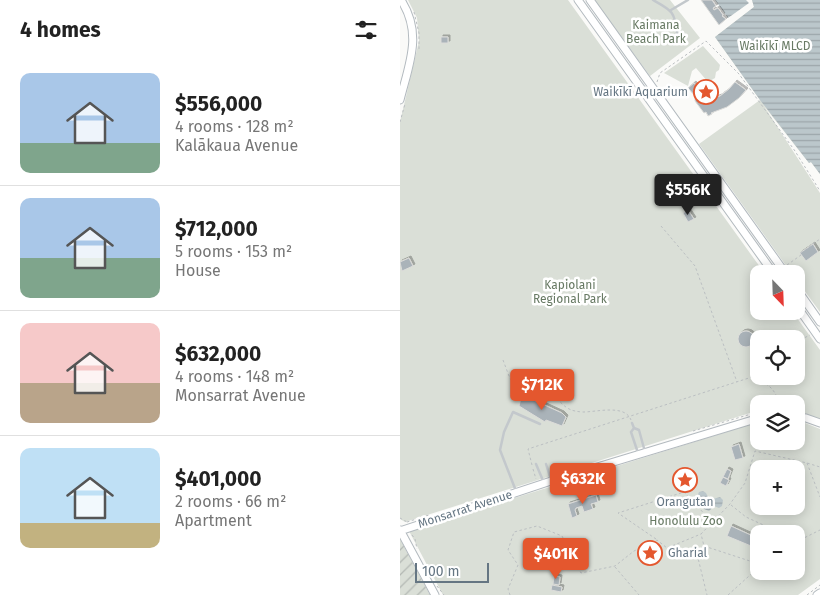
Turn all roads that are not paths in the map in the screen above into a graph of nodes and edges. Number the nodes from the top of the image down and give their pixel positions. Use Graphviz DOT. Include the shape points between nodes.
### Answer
graph roads {
  1 [pos="401,0"];
  2 [pos="578,0"];
  3 [pos="590,0"];
  4 [pos="653,0"];
  5 [pos="688,0"];
  6 [pos="671,10"];
  7 [pos="677,33"];
  8 [pos="400,100"];
  9 [pos="768,265"];
  10 [pos="783,265"];
  11 [pos="805,301"];
  12 [pos="805,318"];
  13 [pos="820,322"];
  14 [pos="815,332"];
  15 [pos="820,339"];
  16 [pos="805,418"];
  17 [pos="750,421"];
  18 [pos="632,423"];
  19 [pos="820,423"];
  20 [pos="540,424"];
  21 [pos="634,428"];
  22 [pos="642,453"];
  23 [pos="536,464"];
  24 [pos="546,464"];
  25 [pos="544,482"];
  26 [pos="516,493"];
  27 [pos="400,530"];
  28 [pos="435,595"];
  1 -- 8 [label="street" via="411,20 414,41"];
  2 -- 9 [label="street"];
  3 -- 10 [label="street"];
  4 -- 6 [label="lane"];
  5 -- 6 [label="lane"];
  6 -- 7 [label="lane"];
  11 -- 13 [label="street"];
  12 -- 14 [label="street"];
  14 -- 15 [label="street"];
  16 -- 19 [label="street"];
  17 -- 22 [label="street, Monsarrat Avenue"];
  18 -- 21 [label="lane"];
  20 -- 26 [label="lane" via="513,412 504,432 500,450"];
  21 -- 22 [label="lane" via="639,430"];
  21 -- 22 [label="lane" via="631,432"];
  22 -- 25 [label="street, Monsarrat Avenue"];
  23 -- 25 [label="lane"];
  24 -- 25 [label="lane"];
  25 -- 26 [label="street, Monsarrat Avenue"];
  26 -- 27 [label="street, Monsarrat Avenue"];
  27 -- 28 [label="street"];
}
